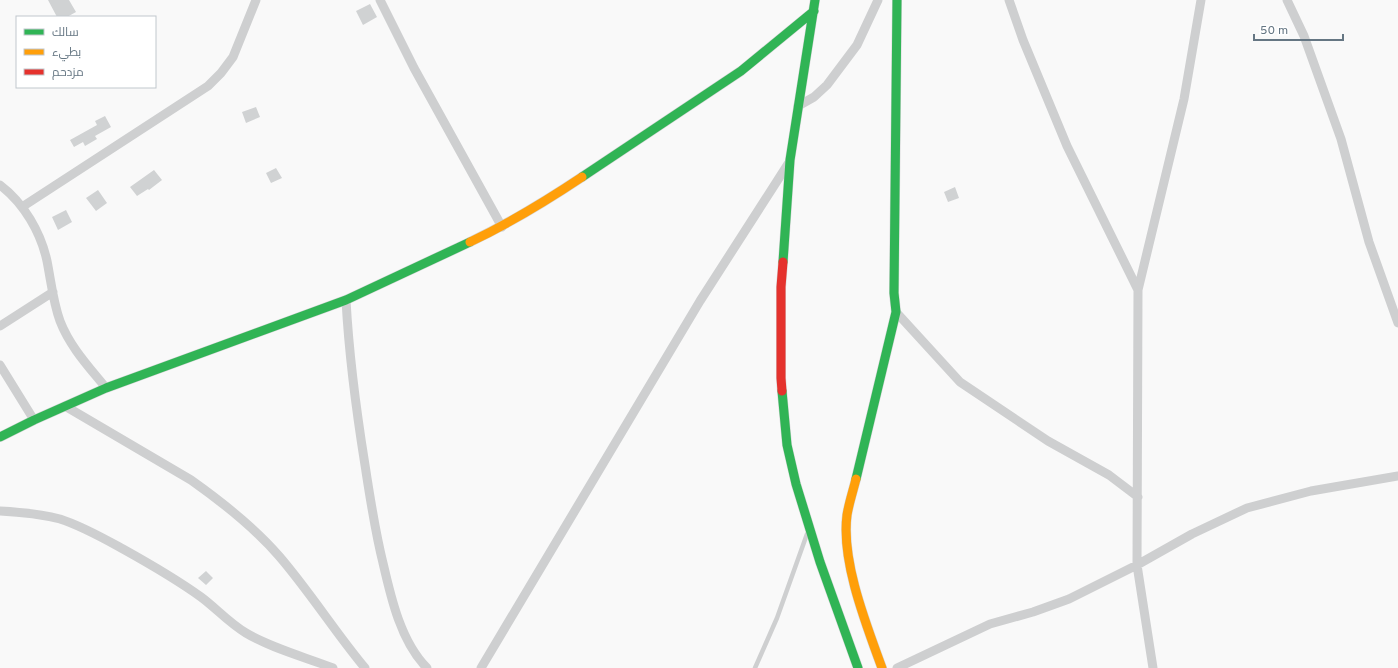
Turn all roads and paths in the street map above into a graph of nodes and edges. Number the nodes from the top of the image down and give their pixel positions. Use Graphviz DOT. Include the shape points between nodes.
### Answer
graph roads {
  1 [pos="256,0"];
  2 [pos="380,0"];
  3 [pos="815,0"];
  4 [pos="878,0"];
  5 [pos="897,0"];
  6 [pos="1009,0"];
  7 [pos="1201,0"];
  8 [pos="1287,0"];
  9 [pos="814,10"];
  10 [pos="798,106"];
  11 [pos="790,160"];
  12 [pos="0,185"];
  13 [pos="22,208"];
  14 [pos="502,227"];
  15 [pos="1138,290"];
  16 [pos="53,292"];
  17 [pos="346,300"];
  18 [pos="896,312"];
  19 [pos="1398,323"];
  20 [pos="0,326"];
  21 [pos="0,365"];
  22 [pos="106,388"];
  23 [pos="65,406"];
  24 [pos="34,420"];
  25 [pos="0,437"];
  26 [pos="1398,476"];
  27 [pos="1138,497"];
  28 [pos="0,511"];
  29 [pos="809,527"];
  30 [pos="1137,565"];
  31 [pos="333,668"];
  32 [pos="366,668"];
  33 [pos="427,668"];
  34 [pos="481,668"];
  35 [pos="755,668"];
  36 [pos="858,668"];
  37 [pos="882,668"];
  38 [pos="897,668"];
  39 [pos="1153,668"];
  1 -- 13 [label="street" via="233,56 222,73 208,86"];
  2 -- 14 [label="street" via="414,68"];
  3 -- 9 [label="street"];
  4 -- 10 [label="street" via="856,45 827,85 814,97"];
  5 -- 18 [label="street" via="894,293"];
  6 -- 15 [label="street" via="1067,146"];
  7 -- 15 [label="street" via="1184,99"];
  8 -- 19 [label="street" via="1304,36 1341,139 1369,242"];
  9 -- 10 [label="street"];
  9 -- 14 [label="street" via="741,71 541,204"];
  10 -- 11 [label="street"];
  11 -- 29 [label="street" via="781,287 781,378 791,463"];
  11 -- 34 [label="street" via="700,301"];
  12 -- 13 [label="street"];
  13 -- 16 [label="street" via="38,231"];
  14 -- 17 [label="street"];
  15 -- 27 [label="street"];
  16 -- 20 [label="street"];
  16 -- 22 [label="street" via="60,320 69,341"];
  17 -- 22 [label="street"];
  17 -- 33 [label="street" via="349,355 373,521 398,619 409,642"];
  18 -- 27 [label="street" via="960,382 1048,442 1109,475"];
  18 -- 37 [label="street" via="847,515 846,539 856,594"];
  21 -- 24 [label="street"];
  22 -- 23 [label="street"];
  23 -- 24 [label="street"];
  23 -- 32 [label="street" via="191,480 240,518 278,555"];
  24 -- 25 [label="street"];
  26 -- 30 [label="street" via="1311,491 1247,508 1192,534"];
  27 -- 30 [label="street"];
  28 -- 31 [label="street" via="32,513 74,524 175,579 258,640"];
  29 -- 35 [label="lane" via="777,618"];
  29 -- 36 [label="street"];
  30 -- 38 [label="street" via="1069,599 990,624"];
  30 -- 39 [label="street"];
}
